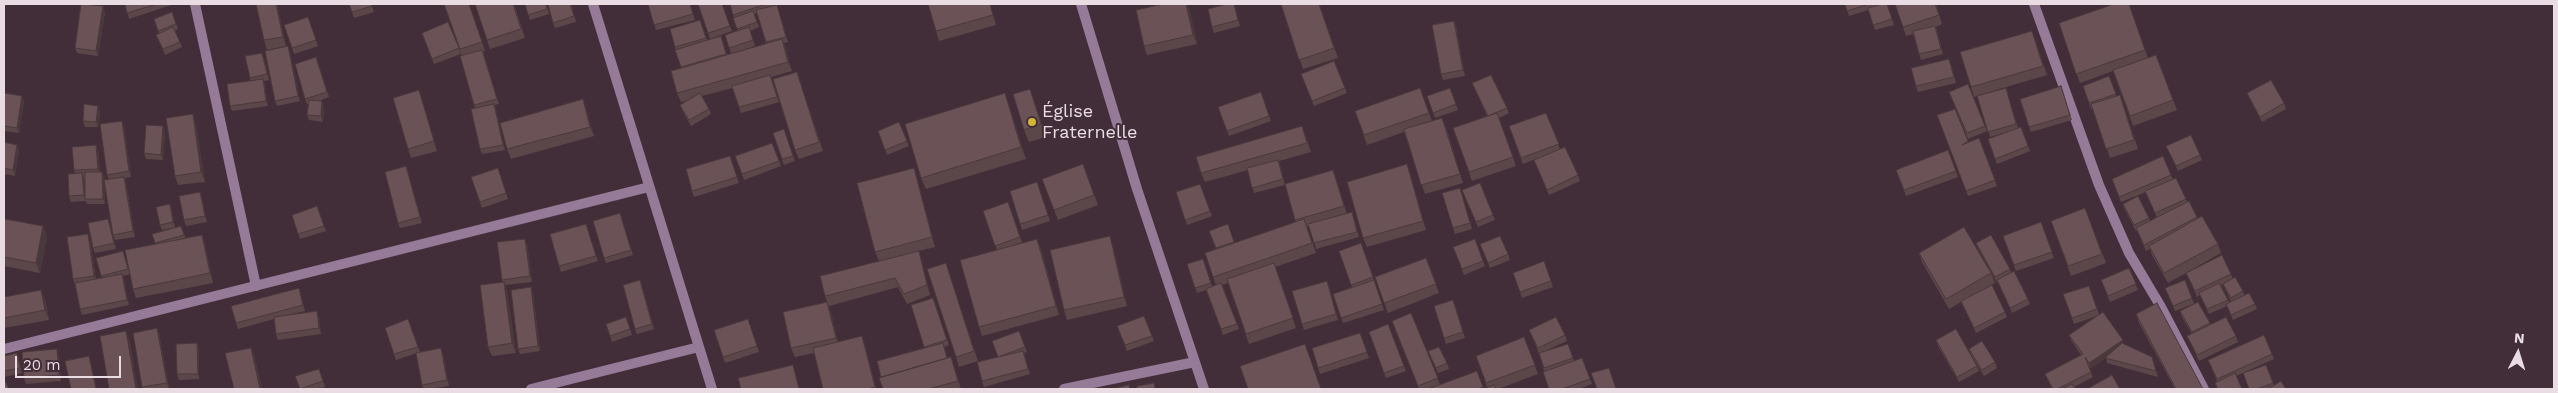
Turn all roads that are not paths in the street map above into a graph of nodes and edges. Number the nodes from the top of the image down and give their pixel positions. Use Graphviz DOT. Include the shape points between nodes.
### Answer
graph roads {
  1 [pos="194,4"];
  2 [pos="593,4"];
  3 [pos="1081,4"];
  4 [pos="2034,4"];
  5 [pos="649,187"];
  6 [pos="256,286"];
  7 [pos="699,347"];
  8 [pos="4,349"];
  9 [pos="1196,362"];
  10 [pos="531,389"];
  11 [pos="712,389"];
  12 [pos="1064,389"];
  13 [pos="1204,389"];
  14 [pos="2204,389"];
  1 -- 6 [label="street"];
  2 -- 5 [label="street"];
  3 -- 9 [label="street"];
  4 -- 14 [label="street" via="2098,185 2129,252"];
  5 -- 6 [label="street"];
  5 -- 7 [label="street"];
  6 -- 8 [label="street"];
  7 -- 10 [label="street"];
  7 -- 11 [label="street"];
  9 -- 12 [label="street"];
  9 -- 13 [label="street"];
}
